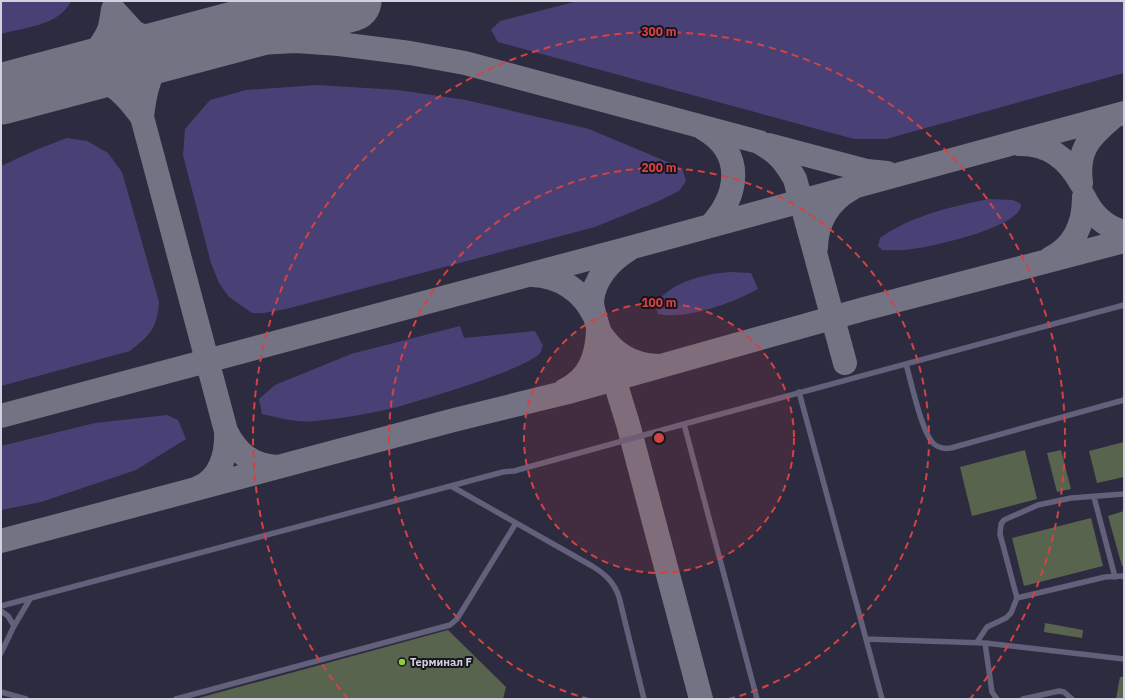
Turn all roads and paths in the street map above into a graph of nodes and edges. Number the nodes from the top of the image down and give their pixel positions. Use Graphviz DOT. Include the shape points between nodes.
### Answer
graph roads {
  1 [pos="1124,305"];
  2 [pos="906,364"];
  3 [pos="799,392"];
  4 [pos="1124,400"];
  5 [pos="684,424"];
  6 [pos="451,486"];
  7 [pos="1124,494"];
  8 [pos="1094,497"];
  9 [pos="516,523"];
  10 [pos="1124,576"];
  11 [pos="1115,577"];
  12 [pos="1017,598"];
  13 [pos="30,599"];
  14 [pos="1,606"];
  15 [pos="1,611"];
  16 [pos="14,626"];
  17 [pos="866,638"];
  18 [pos="977,642"];
  19 [pos="985,643"];
  20 [pos="1,653"];
  21 [pos="1124,659"];
  22 [pos="1,692"];
  23 [pos="26,699"];
  24 [pos="176,699"];
  25 [pos="644,699"];
  26 [pos="757,699"];
  27 [pos="882,699"];
  28 [pos="997,699"];
  29 [pos="1023,699"];
  30 [pos="1072,699"];
  1 -- 2 [label="lane"];
  2 -- 3 [label="lane"];
  2 -- 4 [label="lane" via="925,432 940,448 952,448"];
  3 -- 5 [label="lane"];
  3 -- 17 [label="lane"];
  5 -- 6 [label="lane"];
  5 -- 26 [label="lane"];
  6 -- 9 [label="lane"];
  6 -- 13 [label="lane"];
  7 -- 8 [label="lane"];
  8 -- 11 [label="lane"];
  8 -- 12 [label="lane" via="1071,498 1038,505 1001,524 1000,534"];
  9 -- 24 [label="lane" via="457,618 450,625"];
  9 -- 25 [label="lane" via="592,566 615,586"];
  10 -- 11 [label="lane"];
  11 -- 12 [label="lane" via="1105,577"];
  12 -- 18 [label="lane" via="1011,613 987,627"];
  13 -- 14 [label="lane"];
  13 -- 16 [label="lane"];
  15 -- 16 [label="lane" via="8,616"];
  16 -- 20 [label="lane"];
  17 -- 18 [label="lane"];
  17 -- 27 [label="lane"];
  18 -- 19 [label="lane"];
  19 -- 21 [label="lane"];
  19 -- 28 [label="lane" via="992,692"];
  22 -- 23 [label="lane"];
  29 -- 30 [label="lane" via="1058,691 1064,692"];
}
